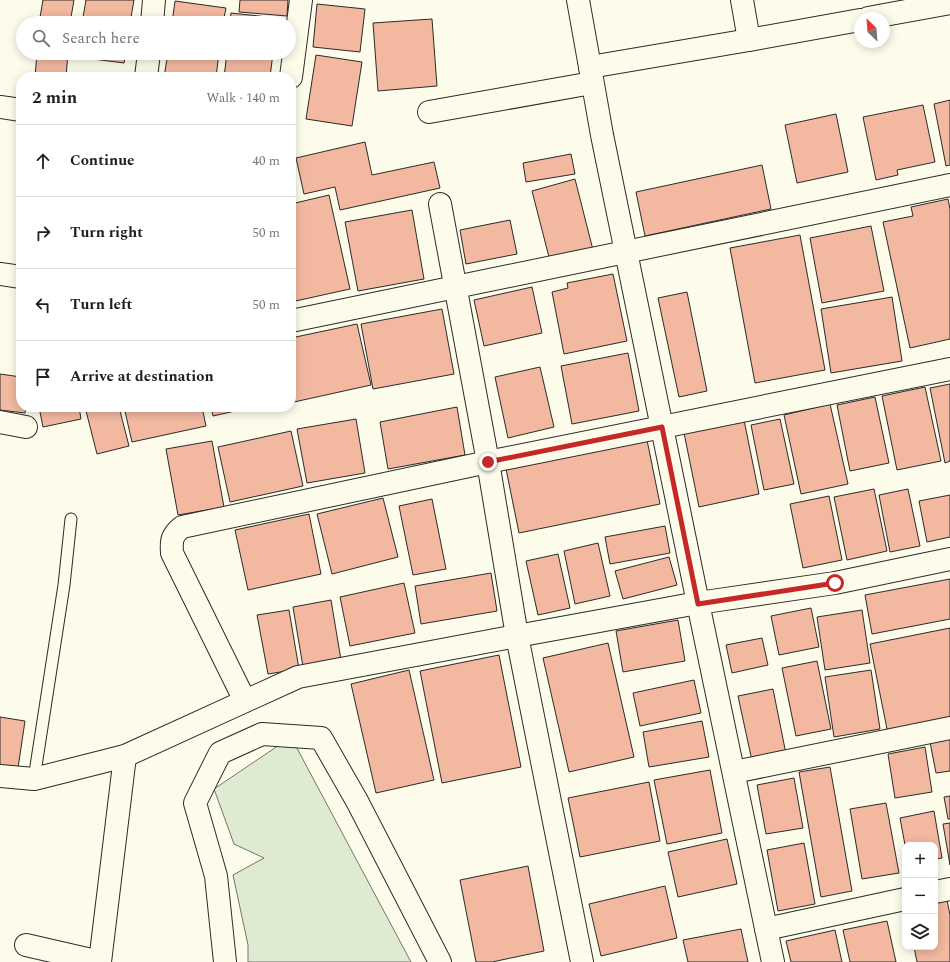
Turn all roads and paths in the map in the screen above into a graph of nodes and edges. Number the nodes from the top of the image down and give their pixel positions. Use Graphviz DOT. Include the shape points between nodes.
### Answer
graph roads {
  1 [pos="154,0"];
  2 [pos="301,0"];
  3 [pos="578,0"];
  4 [pos="742,0"];
  5 [pos="950,3"];
  6 [pos="911,5"];
  7 [pos="888,12"];
  8 [pos="153,16"];
  9 [pos="854,21"];
  10 [pos="296,38"];
  11 [pos="749,40"];
  12 [pos="147,60"];
  13 [pos="293,60"];
  14 [pos="146,72"];
  15 [pos="292,72"];
  16 [pos="591,75"];
  17 [pos="0,107"];
  18 [pos="16,109"];
  19 [pos="429,112"];
  20 [pos="950,185"];
  21 [pos="440,204"];
  22 [pos="626,251"];
  23 [pos="0,274"];
  24 [pos="16,276"];
  25 [pos="455,287"];
  26 [pos="296,320"];
  27 [pos="950,369"];
  28 [pos="0,422"];
  29 [pos="26,427"];
  30 [pos="662,427"];
  31 [pos="488,462"];
  32 [pos="71,519"];
  33 [pos="950,560"];
  34 [pos="698,604"];
  35 [pos="517,636"];
  36 [pos="245,701"];
  37 [pos="950,728"];
  38 [pos="126,756"];
  39 [pos="734,772"];
  40 [pos="0,776"];
  41 [pos="34,779"];
  42 [pos="950,889"];
  43 [pos="938,891"];
  44 [pos="902,900"];
  45 [pos="766,929"];
  46 [pos="26,945"];
  47 [pos="100,962"];
  48 [pos="225,962"];
  49 [pos="440,962"];
  50 [pos="582,962"];
  51 [pos="773,962"];
  1 -- 8 [label="street"];
  2 -- 10 [label="street"];
  3 -- 16 [label="street"];
  4 -- 11 [label="street"];
  5 -- 6 [label="street"];
  6 -- 7 [label="street"];
  9 -- 11 [label="street"];
  11 -- 16 [label="street"];
  12 -- 14 [label="street"];
  13 -- 15 [label="street"];
  16 -- 19 [label="street"];
  16 -- 22 [label="street"];
  17 -- 18 [label="street"];
  20 -- 22 [label="street"];
  21 -- 25 [label="street"];
  22 -- 25 [label="street"];
  22 -- 30 [label="street"];
  23 -- 24 [label="street"];
  25 -- 26 [label="street"];
  25 -- 31 [label="street"];
  27 -- 30 [label="street"];
  28 -- 29 [label="street"];
  30 -- 31 [label="street"];
  30 -- 34 [label="street"];
  31 -- 35 [label="street"];
  31 -- 36 [label="street" via="182,526 175,532 171,541 172,552"];
  32 -- 41 [label="lane" via="64,585"];
  33 -- 34 [label="street" via="835,583"];
  34 -- 35 [label="street"];
  34 -- 39 [label="street"];
  35 -- 36 [label="street" via="298,677"];
  35 -- 50 [label="street"];
  36 -- 38 [label="street"];
  37 -- 39 [label="street"];
  38 -- 41 [label="street"];
  38 -- 47 [label="street"];
  39 -- 45 [label="street"];
  40 -- 41 [label="street"];
  42 -- 43 [label="street"];
  44 -- 45 [label="street"];
  45 -- 51 [label="street"];
  46 -- 47 [label="street"];
  48 -- 49 [label="street" via="216,876 195,803 220,753 262,734 321,738 357,801"];
}
